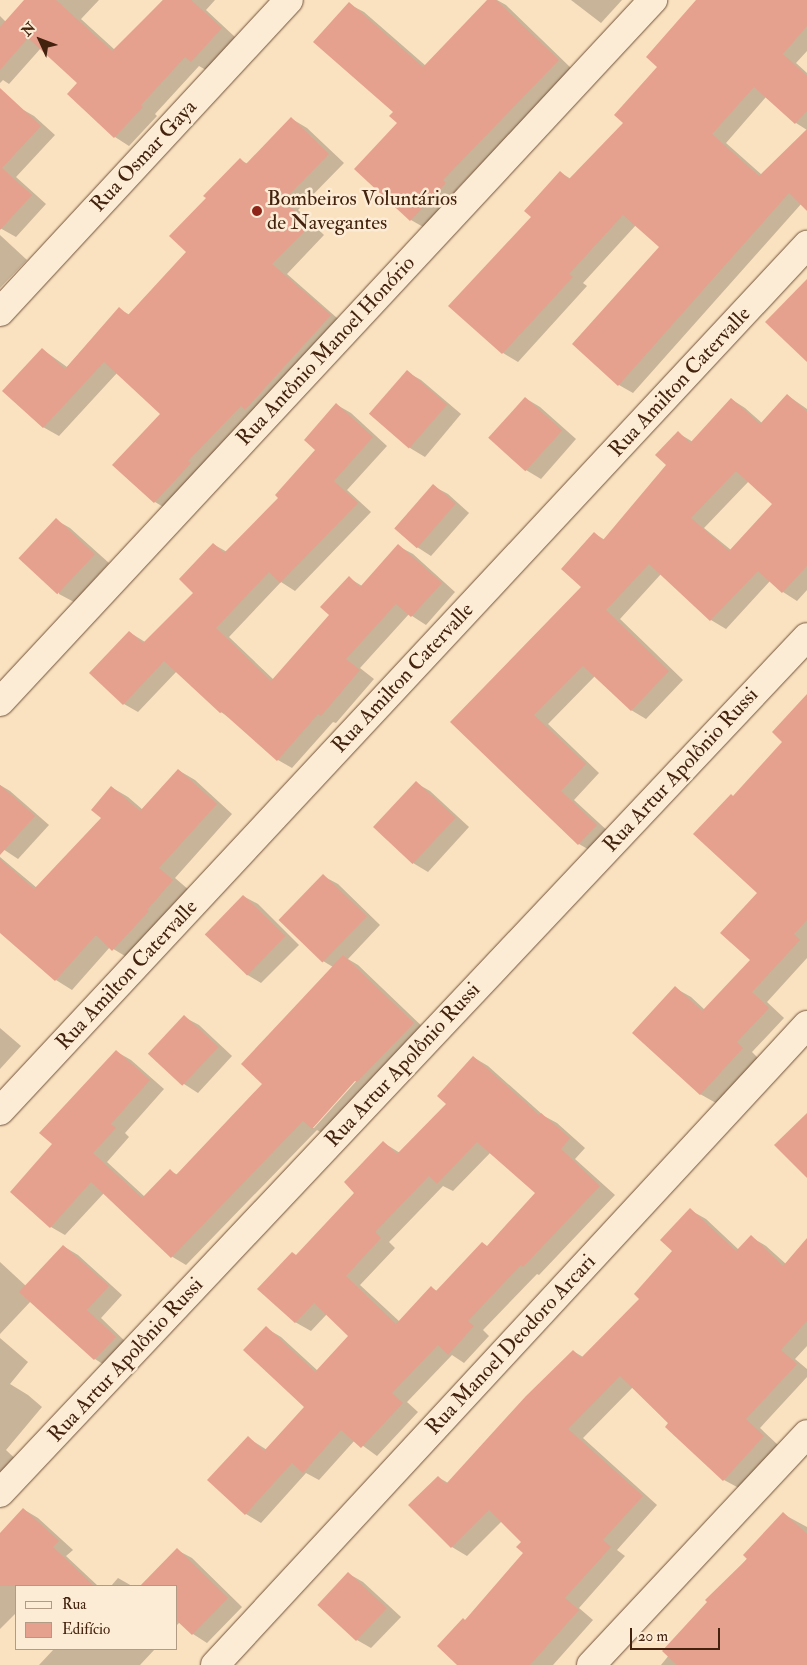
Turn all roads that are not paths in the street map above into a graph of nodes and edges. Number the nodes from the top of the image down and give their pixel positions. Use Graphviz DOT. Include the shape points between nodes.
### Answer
graph roads {
  1 [pos="289,0"];
  2 [pos="652,0"];
  3 [pos="807,246"];
  4 [pos="0,312"];
  5 [pos="807,637"];
  6 [pos="0,702"];
  7 [pos="807,1025"];
  8 [pos="0,1111"];
  9 [pos="807,1434"];
  10 [pos="0,1493"];
  11 [pos="215,1665"];
  12 [pos="591,1665"];
  1 -- 4 [label="street, Rua Osmar Gaya"];
  2 -- 6 [label="street, Rua Antônio Manoel Honório"];
  3 -- 8 [label="street, Rua Amilton Catervalle"];
  5 -- 10 [label="street, Rua Artur Apolônio Russi"];
  7 -- 11 [label="street, Rua Manoel Deodoro Arcari"];
  9 -- 12 [label="street"];
}
